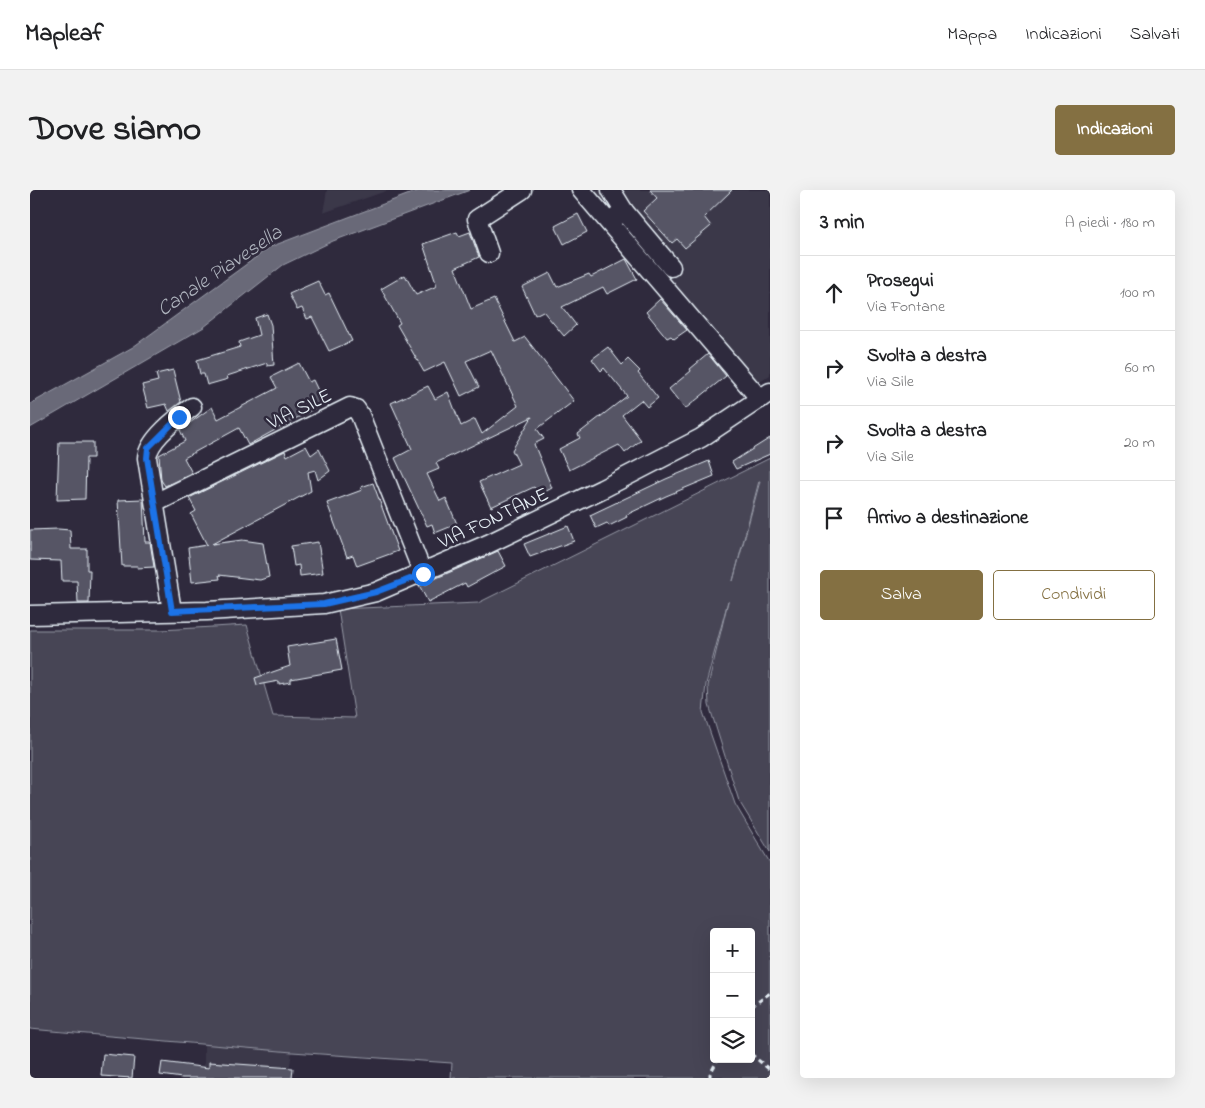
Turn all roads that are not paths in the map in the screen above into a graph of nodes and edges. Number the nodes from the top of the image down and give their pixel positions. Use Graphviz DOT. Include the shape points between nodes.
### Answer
graph roads {
  1 [pos="522,190"];
  2 [pos="581,190"];
  3 [pos="611,190"];
  4 [pos="624,211"];
  5 [pos="608,222"];
  6 [pos="489,253"];
  7 [pos="671,267"];
  8 [pos="765,395"];
  9 [pos="192,407"];
  10 [pos="155,503"];
  11 [pos="423,574"];
  12 [pos="172,611"];
  13 [pos="30,615"];
  1 -- 6 [label="street" via="477,219"];
  2 -- 5 [label="street"];
  3 -- 4 [label="street"];
  4 -- 5 [label="street"];
  4 -- 7 [label="street"];
  5 -- 8 [label="street"];
  8 -- 11 [label="street, VIA FONTANE" via="693,442"];
  9 -- 10 [label="street" via="148,448"];
  10 -- 11 [label="street, VIA SILE" via="350,407 356,408"];
  10 -- 12 [label="street"];
  11 -- 12 [label="street, VIA FONTANE" via="376,592 324,604"];
  12 -- 13 [label="street, VIA FONTANE"];
}
